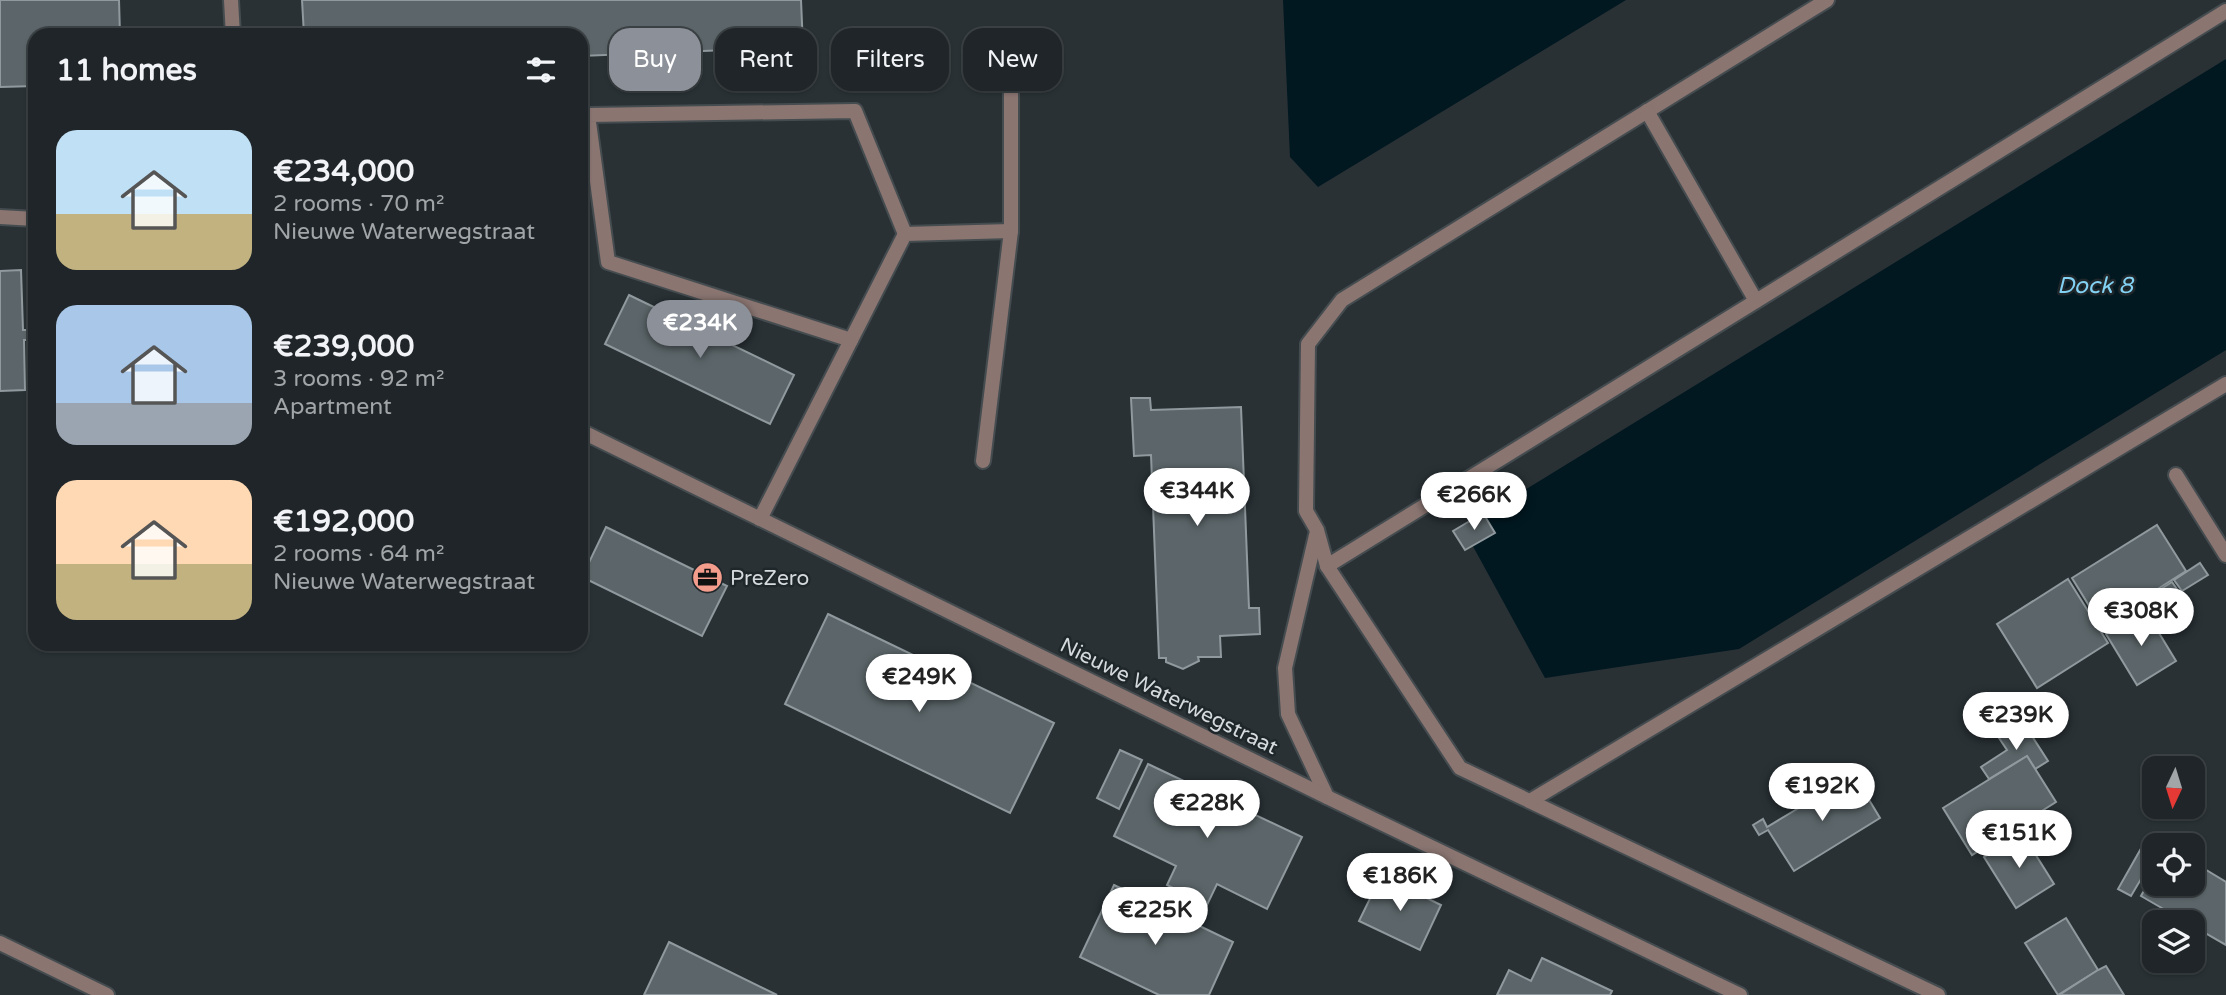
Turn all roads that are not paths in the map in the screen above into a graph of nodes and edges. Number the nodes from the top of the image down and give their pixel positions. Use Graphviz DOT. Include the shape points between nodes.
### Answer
graph roads {
  1 [pos="231,0"];
  2 [pos="1827,0"];
  3 [pos="2226,11"];
  4 [pos="233,28"];
  5 [pos="1011,91"];
  6 [pos="1647,111"];
  7 [pos="0,216"];
  8 [pos="28,218"];
  9 [pos="1011,231"];
  10 [pos="905,234"];
  11 [pos="1756,301"];
  12 [pos="851,341"];
  13 [pos="2226,384"];
  14 [pos="588,434"];
  15 [pos="983,461"];
  16 [pos="2176,475"];
  17 [pos="760,520"];
  18 [pos="1317,530"];
  19 [pos="2226,555"];
  20 [pos="1327,566"];
  21 [pos="1327,797"];
  22 [pos="1530,802"];
  23 [pos="0,943"];
  24 [pos="107,995"];
  25 [pos="1740,995"];
  26 [pos="1938,995"];
  1 -- 4 [label="street"];
  2 -- 6 [label="street"];
  3 -- 11 [label="street"];
  5 -- 9 [label="street"];
  6 -- 11 [label="street"];
  6 -- 18 [label="street" via="1342,300 1308,344 1306,511"];
  7 -- 8 [label="street"];
  9 -- 10 [label="street"];
  9 -- 15 [label="street"];
  10 -- 12 [label="street"];
  10 -- 12 [label="street" via="855,111 588,115 608,262"];
  11 -- 20 [label="street"];
  12 -- 17 [label="street"];
  13 -- 22 [label="street"];
  14 -- 17 [label="street, Nieuwe Waterwegstraat"];
  16 -- 19 [label="street"];
  17 -- 21 [label="street, Nieuwe Waterwegstraat"];
  18 -- 20 [label="street"];
  18 -- 21 [label="street" via="1285,668 1287,714"];
  20 -- 22 [label="street" via="1460,768"];
  21 -- 25 [label="street, Nieuwe Waterwegstraat"];
  22 -- 26 [label="street"];
  23 -- 24 [label="street"];
}
